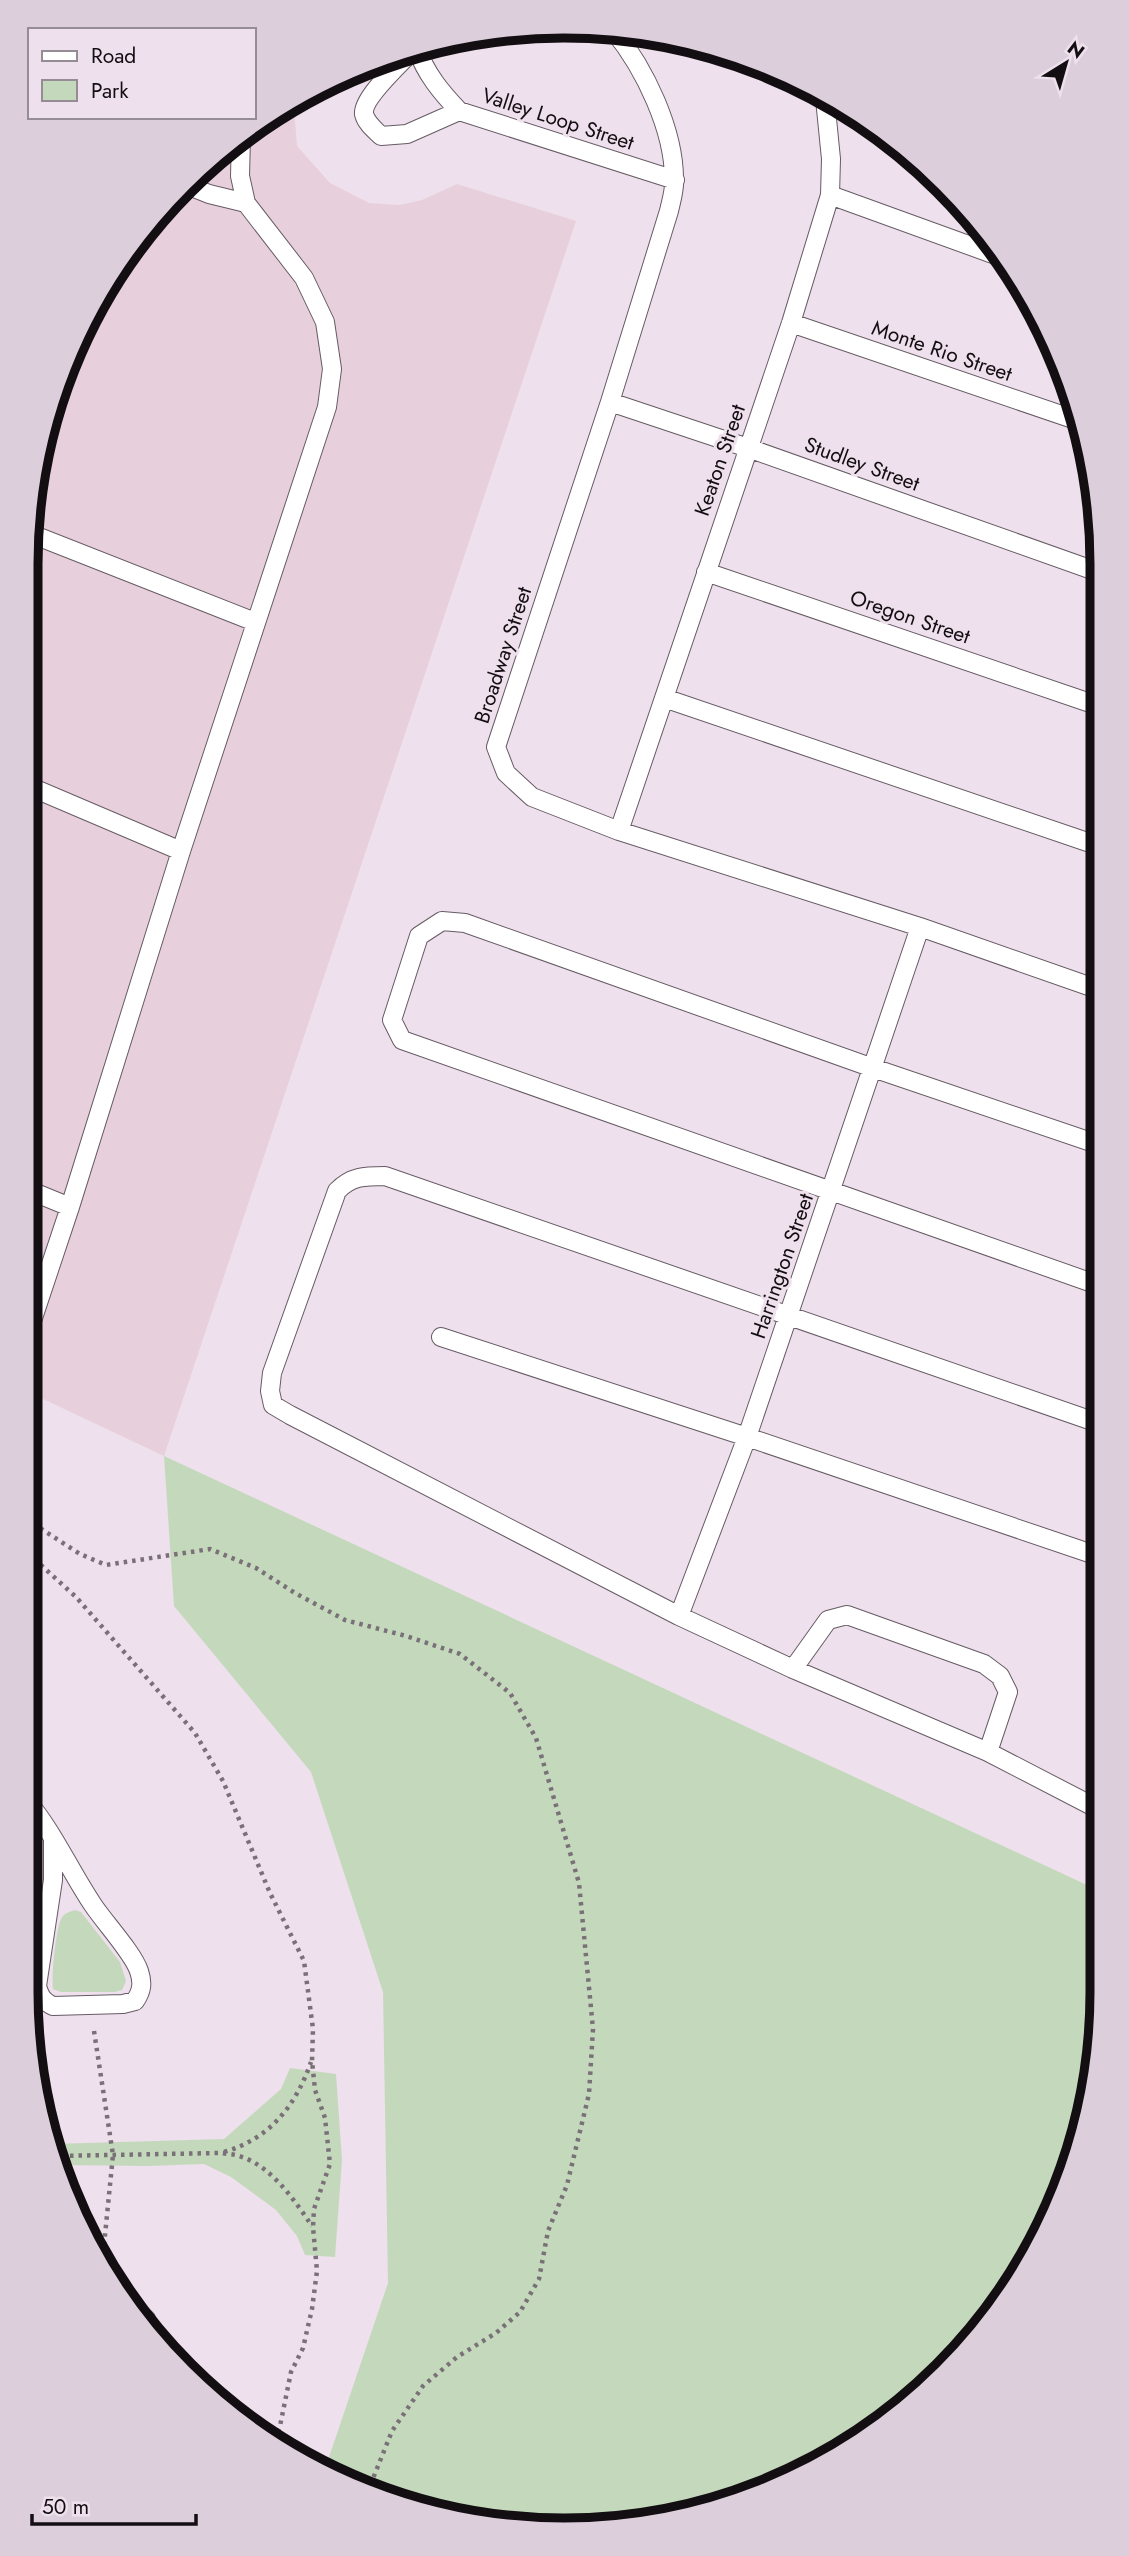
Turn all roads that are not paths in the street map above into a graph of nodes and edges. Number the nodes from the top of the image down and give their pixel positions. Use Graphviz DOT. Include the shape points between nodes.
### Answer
graph roads {
  1 [pos="622,42"];
  2 [pos="421,58"];
  3 [pos="400,65"];
  4 [pos="826,108"];
  5 [pos="459,111"];
  6 [pos="241,150"];
  7 [pos="675,180"];
  8 [pos="197,189"];
  9 [pos="830,195"];
  10 [pos="246,203"];
  11 [pos="988,252"];
  12 [pos="791,323"];
  13 [pos="610,402"];
  14 [pos="1070,419"];
  15 [pos="748,448"];
  16 [pos="40,537"];
  17 [pos="1090,569"];
  18 [pos="706,572"];
  19 [pos="255,622"];
  20 [pos="664,698"];
  21 [pos="1090,703"];
  22 [pos="38,790"];
  23 [pos="619,831"];
  24 [pos="1090,842"];
  25 [pos="181,851"];
  26 [pos="920,927"];
  27 [pos="1090,986"];
  28 [pos="873,1068"];
  29 [pos="1090,1142"];
  30 [pos="832,1190"];
  31 [pos="38,1194"];
  32 [pos="70,1208"];
  33 [pos="1090,1282"];
  34 [pos="38,1303"];
  35 [pos="788,1317"];
  36 [pos="441,1337"];
  37 [pos="1090,1420"];
  38 [pos="747,1437"];
  39 [pos="1090,1553"];
  40 [pos="679,1616"];
  41 [pos="793,1669"];
  42 [pos="988,1752"];
  43 [pos="1090,1805"];
  44 [pos="38,1818"];
  45 [pos="53,1840"];
  46 [pos="38,1979"];
  47 [pos="38,1989"];
  1 -- 7 [label="street, Broadway Street" via="646,79 668,134"];
  2 -- 5 [label="street, Valley Loop Street"];
  3 -- 5 [label="street" via="366,102 364,114 381,136 407,134"];
  4 -- 9 [label="street, Keaton Street"];
  5 -- 7 [label="street, Valley Loop Street"];
  6 -- 10 [label="street"];
  7 -- 13 [label="street, Broadway Street"];
  8 -- 10 [label="street"];
  9 -- 11 [label="street"];
  9 -- 12 [label="street, Keaton Street"];
  10 -- 19 [label="street" via="304,278 324,322 332,369 327,407"];
  12 -- 14 [label="street, Monte Rio Street"];
  12 -- 15 [label="street, Keaton Street"];
  13 -- 15 [label="street, Studley Street"];
  13 -- 23 [label="street, Broadway Street" via="496,747 506,772 532,797"];
  15 -- 17 [label="street, Studley Street"];
  15 -- 18 [label="street, Keaton Street"];
  16 -- 19 [label="street"];
  18 -- 20 [label="street, Keaton Street"];
  18 -- 21 [label="street, Oregon Street"];
  19 -- 25 [label="street"];
  20 -- 23 [label="street, Keaton Street"];
  20 -- 24 [label="street"];
  22 -- 25 [label="street"];
  23 -- 26 [label="street, Broadway Street"];
  25 -- 32 [label="street"];
  26 -- 27 [label="street, Broadway Street"];
  26 -- 28 [label="street, Harrington Street"];
  28 -- 29 [label="street"];
  28 -- 30 [label="street, Harrington Street"];
  28 -- 30 [label="street" via="465,923 442,922 419,936 397,1000 392,1020 402,1040"];
  30 -- 33 [label="street"];
  30 -- 35 [label="street, Harrington Street"];
  31 -- 32 [label="street"];
  32 -- 34 [label="street"];
  35 -- 37 [label="street"];
  35 -- 38 [label="street, Harrington Street"];
  35 -- 40 [label="street" via="385,1176 360,1177 345,1182 337,1191 272,1373 273,1405"];
  36 -- 38 [label="street"];
  38 -- 39 [label="street"];
  38 -- 40 [label="street, Harrington Street"];
  40 -- 41 [label="street"];
  41 -- 42 [label="street"];
  41 -- 42 [label="street" via="828,1620 847,1615 984,1664 1000,1676 1008,1692"];
  42 -- 43 [label="street"];
  44 -- 45 [label="street"];
  45 -- 46 [label="street"];
  45 -- 47 [label="street" via="138,1968 142,1985 135,2001 123,2004 54,2006 44,2002"];
}
